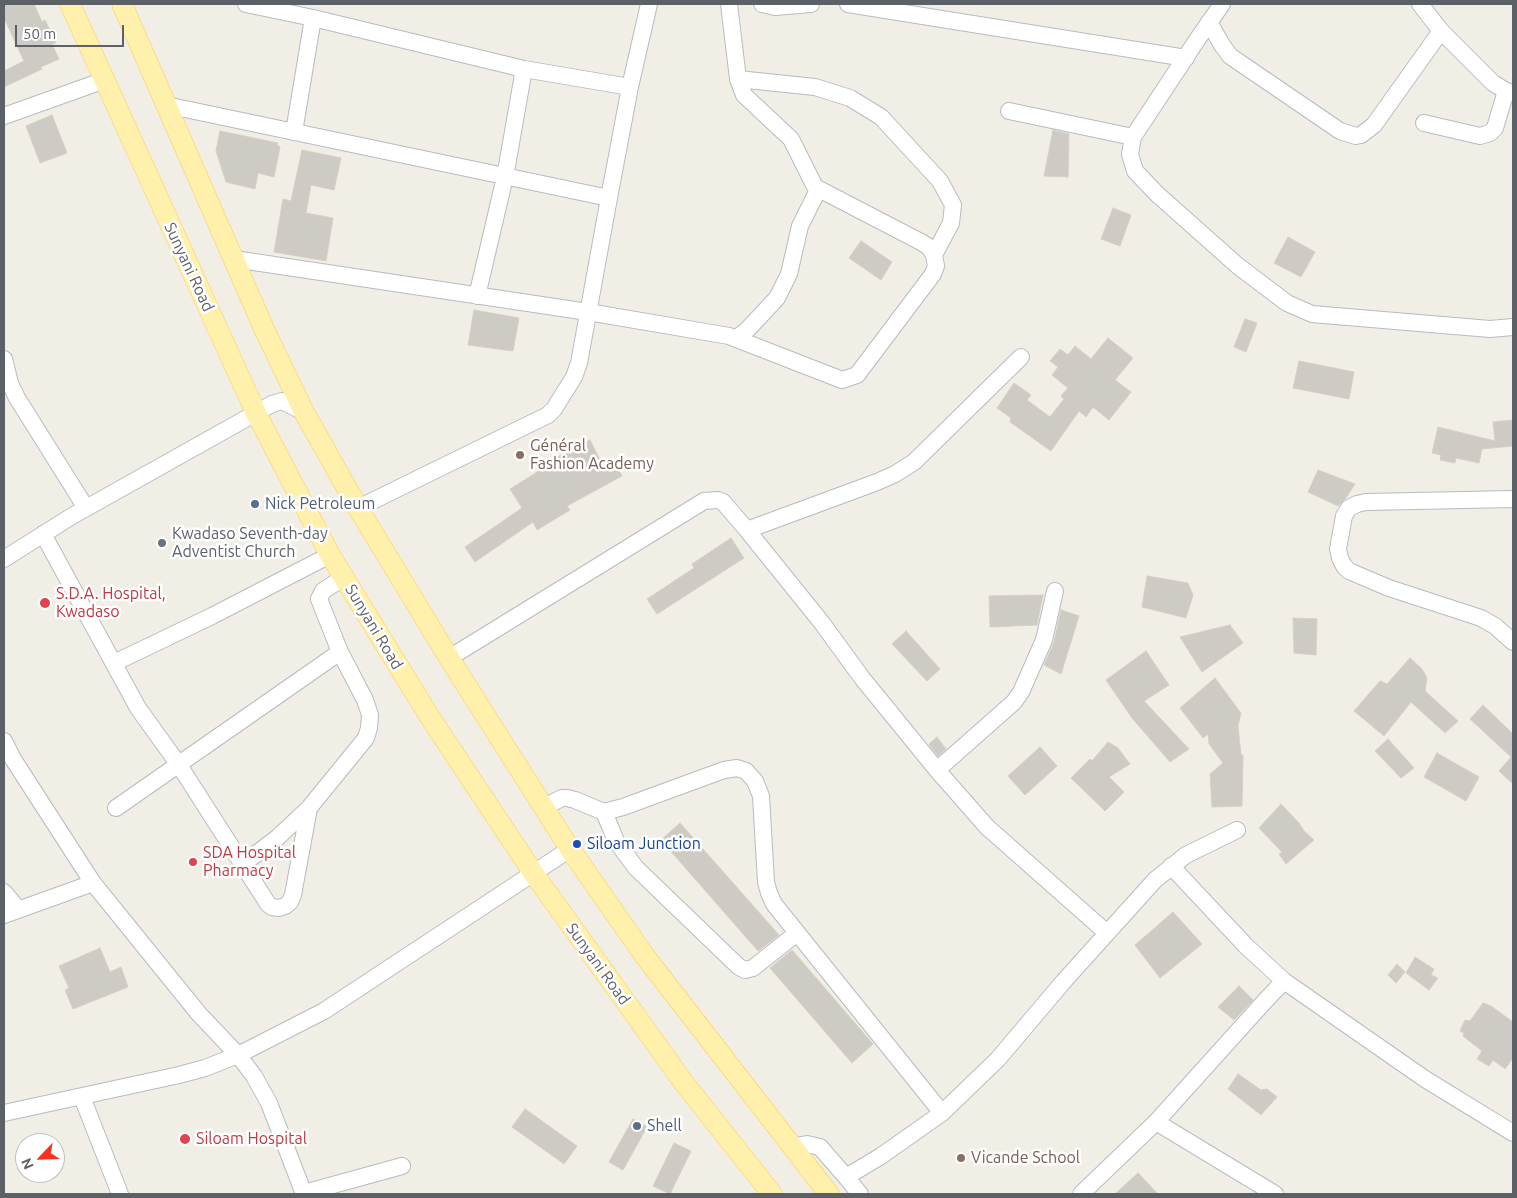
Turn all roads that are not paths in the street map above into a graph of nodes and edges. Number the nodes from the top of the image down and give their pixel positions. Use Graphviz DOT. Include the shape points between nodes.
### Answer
graph roads {
  1 [pos="70,4"];
  2 [pos="122,4"];
  3 [pos="246,4"];
  4 [pos="649,4"];
  5 [pos="729,4"];
  6 [pos="762,4"];
  7 [pos="811,4"];
  8 [pos="848,4"];
  9 [pos="1222,4"];
  10 [pos="1420,4"];
  11 [pos="313,18"];
  12 [pos="1209,22"];
  13 [pos="1441,31"];
  14 [pos="1186,58"];
  15 [pos="524,69"];
  16 [pos="738,79"];
  17 [pos="105,80"];
  18 [pos="630,87"];
  19 [pos="1509,92"];
  20 [pos="166,105"];
  21 [pos="1009,111"];
  22 [pos="4,116"];
  23 [pos="1424,122"];
  24 [pos="294,132"];
  25 [pos="1134,137"];
  26 [pos="505,177"];
  27 [pos="818,190"];
  28 [pos="609,198"];
  29 [pos="934,255"];
  30 [pos="234,259"];
  31 [pos="477,296"];
  32 [pos="588,312"];
  33 [pos="1513,326"];
  34 [pos="737,338"];
  35 [pos="1021,357"];
  36 [pos="4,359"];
  37 [pos="304,412"];
  38 [pos="256,413"];
  39 [pos="1513,499"];
  40 [pos="86,508"];
  41 [pos="358,508"];
  42 [pos="747,530"];
  43 [pos="43,534"];
  44 [pos="330,555"];
  45 [pos="4,559"];
  46 [pos="344,578"];
  47 [pos="1055,591"];
  48 [pos="1513,642"];
  49 [pos="340,652"];
  50 [pos="449,658"];
  51 [pos="114,663"];
  52 [pos="4,742"];
  53 [pos="179,765"];
  54 [pos="936,770"];
  55 [pos="544,807"];
  56 [pos="116,808"];
  57 [pos="309,808"];
  58 [pos="604,812"];
  59 [pos="1236,830"];
  60 [pos="570,849"];
  61 [pos="242,864"];
  62 [pos="1171,866"];
  63 [pos="534,874"];
  64 [pos="93,883"];
  65 [pos="4,892"];
  66 [pos="11,912"];
  67 [pos="798,933"];
  68 [pos="1107,933"];
  69 [pos="1284,981"];
  70 [pos="238,1055"];
  71 [pos="82,1097"];
  72 [pos="4,1113"];
  73 [pos="942,1113"];
  74 [pos="1156,1122"];
  75 [pos="1513,1133"];
  76 [pos="791,1147"];
  77 [pos="402,1166"];
  78 [pos="846,1178"];
  79 [pos="120,1194"];
  80 [pos="304,1194"];
  81 [pos="772,1194"];
  82 [pos="829,1194"];
  83 [pos="860,1194"];
  84 [pos="1081,1194"];
  85 [pos="1275,1194"];
  1 -- 17 [label="main road, Sunyani Road"];
  2 -- 20 [label="main road"];
  3 -- 11 [label="street"];
  4 -- 18 [label="street"];
  5 -- 16 [label="street"];
  6 -- 7 [label="street" via="775,7"];
  8 -- 14 [label="street"];
  9 -- 12 [label="street"];
  10 -- 13 [label="street"];
  11 -- 15 [label="street"];
  11 -- 24 [label="street"];
  12 -- 13 [label="street" via="1230,56 1340,131 1356,136 1374,124"];
  12 -- 14 [label="street"];
  13 -- 19 [label="street" via="1493,83"];
  14 -- 25 [label="street"];
  15 -- 18 [label="street"];
  15 -- 26 [label="street"];
  16 -- 27 [label="street" via="744,95 791,139"];
  16 -- 29 [label="street" via="815,87 850,98 882,117 940,181 953,205 951,223"];
  17 -- 22 [label="street"];
  17 -- 38 [label="main road, Sunyani Road"];
  18 -- 28 [label="street"];
  19 -- 23 [label="street" via="1490,133 1480,136"];
  20 -- 24 [label="street"];
  20 -- 30 [label="main road"];
  21 -- 25 [label="street"];
  24 -- 26 [label="street"];
  25 -- 33 [label="street" via="1130,154 1135,171 1238,266 1287,303 1312,314 1490,329"];
  26 -- 28 [label="street"];
  26 -- 31 [label="street"];
  27 -- 29 [label="street" via="921,242"];
  27 -- 34 [label="street" via="800,226 789,274 777,298"];
  28 -- 32 [label="street"];
  29 -- 34 [label="street" via="936,266 933,274 857,375 842,380"];
  30 -- 31 [label="street"];
  30 -- 37 [label="main road"];
  31 -- 32 [label="street"];
  32 -- 34 [label="street"];
  32 -- 41 [label="street" via="574,377 548,415"];
  35 -- 42 [label="street" via="914,462 895,474"];
  36 -- 40 [label="street" via="17,398"];
  37 -- 38 [label="street" via="282,401"];
  37 -- 41 [label="main road"];
  38 -- 40 [label="street"];
  38 -- 44 [label="main road, Sunyani Road"];
  39 -- 48 [label="street" via="1356,504 1344,516 1338,549 1349,571 1389,588 1481,618"];
  40 -- 43 [label="street"];
  41 -- 50 [label="main road"];
  42 -- 50 [label="street" via="723,502 704,502"];
  42 -- 54 [label="street"];
  43 -- 45 [label="street"];
  43 -- 51 [label="street"];
  44 -- 46 [label="main road, Sunyani Road"];
  44 -- 51 [label="street"];
  46 -- 49 [label="street" via="323,591 319,599"];
  46 -- 63 [label="main road, Sunyani Road" via="431,719"];
  47 -- 54 [label="street" via="1044,640 1021,692 1014,702"];
  49 -- 53 [label="street"];
  49 -- 57 [label="street" via="365,700 370,715 369,728 366,738"];
  50 -- 55 [label="main road"];
  51 -- 53 [label="street" via="138,708"];
  52 -- 64 [label="street"];
  53 -- 56 [label="street"];
  53 -- 61 [label="street"];
  54 -- 68 [label="street" via="987,827"];
  55 -- 58 [label="street" via="567,798"];
  55 -- 60 [label="main road"];
  57 -- 61 [label="street"];
  57 -- 61 [label="street" via="290,902 278,908 268,904"];
  58 -- 67 [label="street" via="616,841 641,873 740,967 745,970 753,968"];
  58 -- 67 [label="street" via="724,770 737,768 746,771 755,781 761,796 768,893"];
  59 -- 62 [label="street"];
  60 -- 63 [label="street"];
  60 -- 76 [label="main road" via="644,956"];
  62 -- 68 [label="street"];
  62 -- 69 [label="street" via="1246,946"];
  63 -- 70 [label="street" via="324,1011"];
  63 -- 81 [label="main road, Sunyani Road" via="684,1083"];
  64 -- 66 [label="street"];
  64 -- 70 [label="street" via="199,1014"];
  65 -- 66 [label="street"];
  67 -- 73 [label="street"];
  68 -- 73 [label="street" via="998,1059"];
  69 -- 74 [label="street"];
  69 -- 75 [label="street" via="1425,1079"];
  70 -- 71 [label="street" via="205,1068"];
  70 -- 80 [label="street" via="269,1103"];
  71 -- 72 [label="street"];
  71 -- 79 [label="street"];
  73 -- 78 [label="street"];
  74 -- 84 [label="street"];
  74 -- 85 [label="street"];
  76 -- 78 [label="street" via="807,1144 820,1147"];
  76 -- 82 [label="main road"];
  77 -- 80 [label="street"];
  78 -- 83 [label="street"];
}
